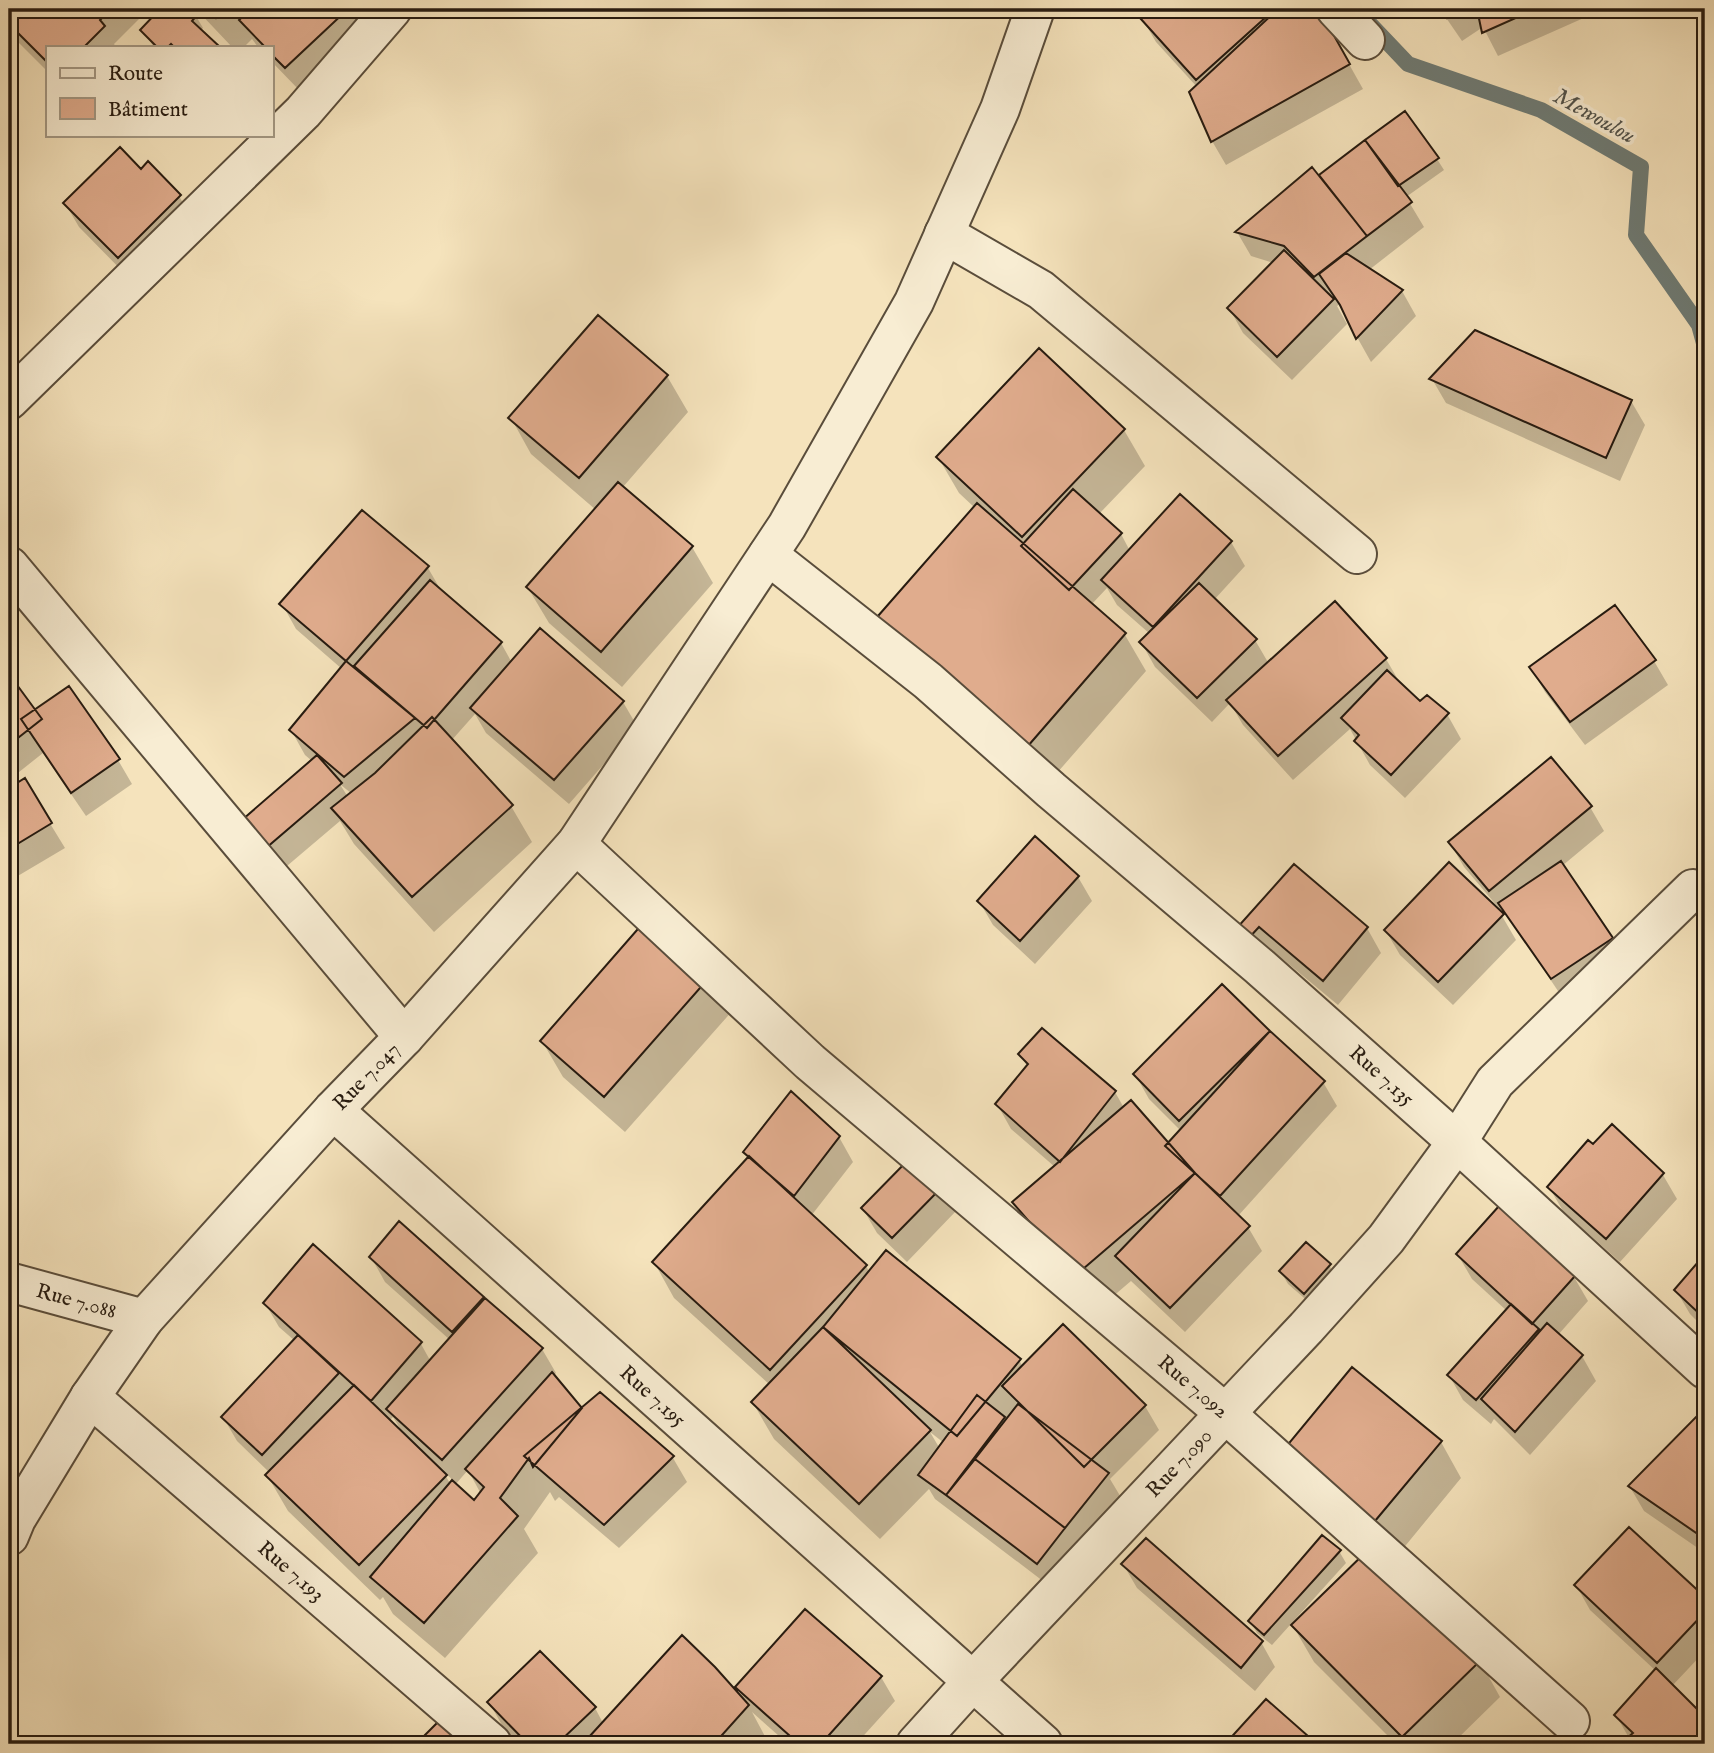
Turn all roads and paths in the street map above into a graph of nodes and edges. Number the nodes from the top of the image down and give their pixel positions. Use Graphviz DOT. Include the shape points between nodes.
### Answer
graph roads {
  1 [pos="392,9"];
  2 [pos="1035,9"];
  3 [pos="1336,9"];
  4 [pos="1365,40"];
  5 [pos="944,234"];
  6 [pos="9,400"];
  7 [pos="1357,554"];
  8 [pos="768,555"];
  9 [pos="9,566"];
  10 [pos="576,844"];
  11 [pos="1693,889"];
  12 [pos="404,1037"];
  13 [pos="333,1110"];
  14 [pos="1457,1142"];
  15 [pos="9,1282"];
  16 [pos="144,1319"];
  17 [pos="1705,1369"];
  18 [pos="90,1397"];
  19 [pos="1226,1414"];
  20 [pos="9,1536"];
  21 [pos="973,1681"];
  22 [pos="1570,1721"];
  23 [pos="492,1744"];
  24 [pos="916,1744"];
  25 [pos="1043,1744"];
  1 -- 6 [label="street" via="303,112"];
  2 -- 5 [label="street" via="1000,109"];
  3 -- 4 [label="street"];
  5 -- 7 [label="street" via="1041,290"];
  5 -- 8 [label="street" via="914,302"];
  8 -- 10 [label="street"];
  8 -- 14 [label="street, Rue 7.135" via="928,681"];
  9 -- 12 [label="street, Rue 7.047"];
  10 -- 12 [label="street"];
  10 -- 19 [label="street, Rue 7.092" via="810,1062"];
  11 -- 14 [label="street, Rue 7.090" via="1495,1082"];
  12 -- 13 [label="street, Rue 7.047"];
  13 -- 16 [label="street, Rue 7.047"];
  13 -- 21 [label="street, Rue 7.195"];
  14 -- 17 [label="street, Rue 7.135"];
  14 -- 19 [label="street, Rue 7.090" via="1386,1239"];
  15 -- 16 [label="street, Rue 7.088"];
  16 -- 18 [label="street, Rue 7.047"];
  18 -- 20 [label="street, Rue 7.047"];
  18 -- 23 [label="street, Rue 7.193"];
  19 -- 21 [label="street, Rue 7.090"];
  19 -- 22 [label="street, Rue 7.092"];
  21 -- 24 [label="street, Rue 7.090"];
  21 -- 25 [label="street, Rue 7.195"];
}
